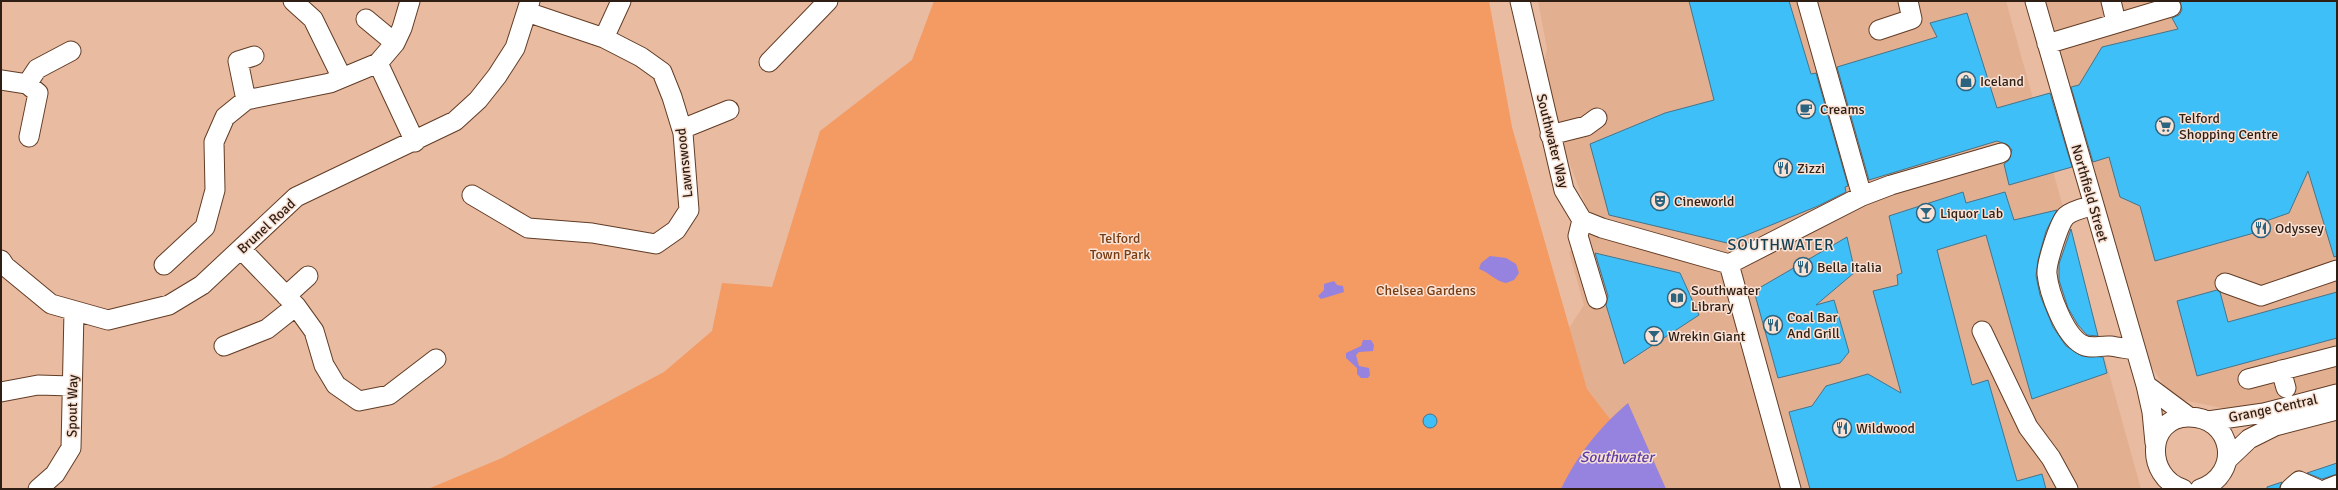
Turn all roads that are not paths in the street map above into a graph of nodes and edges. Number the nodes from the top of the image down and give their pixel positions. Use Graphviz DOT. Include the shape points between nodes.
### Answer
graph roads {
  1 [pos="293,1"];
  2 [pos="410,1"];
  3 [pos="621,1"];
  4 [pos="828,1"];
  5 [pos="1520,1"];
  6 [pos="1808,1"];
  7 [pos="1908,1"];
  8 [pos="2035,1"];
  9 [pos="2111,1"];
  10 [pos="2171,6"];
  11 [pos="529,7"];
  12 [pos="366,19"];
  13 [pos="2116,22"];
  14 [pos="1879,30"];
  15 [pos="604,38"];
  16 [pos="395,43"];
  17 [pos="2047,44"];
  18 [pos="71,51"];
  19 [pos="254,56"];
  20 [pos="769,62"];
  21 [pos="378,63"];
  22 [pos="342,78"];
  23 [pos="1,80"];
  24 [pos="27,84"];
  25 [pos="246,100"];
  26 [pos="729,110"];
  27 [pos="1597,118"];
  28 [pos="682,129"];
  29 [pos="1550,135"];
  30 [pos="29,137"];
  31 [pos="414,142"];
  32 [pos="2001,153"];
  33 [pos="472,195"];
  34 [pos="1862,196"];
  35 [pos="2094,205"];
  36 [pos="1582,220"];
  37 [pos="241,248"];
  38 [pos="1,260"];
  39 [pos="1729,264"];
  40 [pos="164,265"];
  41 [pos="2331,272"];
  42 [pos="308,276"];
  43 [pos="2225,284"];
  44 [pos="1597,299"];
  45 [pos="291,301"];
  46 [pos="74,311"];
  47 [pos="1982,331"];
  48 [pos="224,346"];
  49 [pos="2134,350"];
  50 [pos="2337,356"];
  51 [pos="436,359"];
  52 [pos="2281,370"];
  53 [pos="2248,379"];
  54 [pos="2146,385"];
  55 [pos="72,386"];
  56 [pos="2286,388"];
  57 [pos="1,392"];
  58 [pos="2337,394"];
  59 [pos="2337,410"];
  60 [pos="2190,417"];
  61 [pos="2208,420"];
  62 [pos="2155,443"];
  63 [pos="2223,474"];
  64 [pos="2337,485"];
  65 [pos="2178,488"];
  66 [pos="38,489"];
  67 [pos="1791,489"];
  68 [pos="2068,489"];
  69 [pos="2200,489"];
  70 [pos="2290,489"];
  71 [pos="2317,489"];
  72 [pos="2327,489"];
  1 -- 22 [label="street" via="313,19"];
  2 -- 16 [label="street"];
  3 -- 15 [label="street"];
  4 -- 20 [label="street"];
  5 -- 29 [label="street, Southwater Way"];
  6 -- 34 [label="street"];
  7 -- 14 [label="street" via="1912,19"];
  8 -- 17 [label="street, Northfield Street"];
  9 -- 13 [label="street"];
  10 -- 13 [label="street"];
  11 -- 15 [label="street, Lawnswood"];
  11 -- 31 [label="street, Brunel Road" via="515,48 478,100 455,121"];
  12 -- 16 [label="street"];
  13 -- 17 [label="street"];
  15 -- 28 [label="street, Lawnswood" via="641,57 662,72"];
  16 -- 21 [label="street"];
  17 -- 35 [label="street, Northfield Street"];
  18 -- 24 [label="street" via="38,69"];
  19 -- 25 [label="street" via="238,61"];
  21 -- 22 [label="street"];
  21 -- 31 [label="street"];
  22 -- 25 [label="street" via="330,83"];
  23 -- 24 [label="street"];
  24 -- 30 [label="street" via="38,93"];
  25 -- 40 [label="street" via="225,117 214,142 215,190 205,228"];
  26 -- 28 [label="street"];
  27 -- 29 [label="street" via="1586,126"];
  28 -- 33 [label="street, Lawnswood" via="689,210 676,230 656,244 592,233 528,228"];
  29 -- 36 [label="street, Southwater Way" via="1564,190"];
  31 -- 37 [label="street, Brunel Road" via="296,197"];
  32 -- 34 [label="street"];
  34 -- 39 [label="street"];
  35 -- 49 [label="street, Northfield Street"];
  35 -- 49 [label="street" via="2074,211 2065,217 2047,272 2049,285 2068,332 2081,344 2095,348 2109,346"];
  36 -- 39 [label="street"];
  36 -- 44 [label="street" via="1578,236"];
  37 -- 45 [label="street"];
  37 -- 46 [label="street, Brunel Road" via="202,285 169,305 108,320"];
  38 -- 46 [label="street, Brunel Road" via="51,304"];
  39 -- 67 [label="street"];
  41 -- 43 [label="street" via="2261,296"];
  42 -- 45 [label="street"];
  45 -- 48 [label="street" via="268,329"];
  45 -- 51 [label="street" via="314,331 324,365 336,385 359,401 389,395"];
  46 -- 55 [label="street, Spout Way"];
  47 -- 68 [label="street" via="2028,427 2051,458"];
  49 -- 54 [label="street, Northfield Street"];
  50 -- 52 [label="street"];
  52 -- 53 [label="street"];
  52 -- 56 [label="street"];
  54 -- 60 [label="street"];
  54 -- 62 [label="street, Northfield Street"];
  55 -- 57 [label="street" via="38,385"];
  55 -- 66 [label="street, Spout Way" via="71,448 54,474"];
  58 -- 61 [label="street, Grange Central" via="2264,413"];
  59 -- 63 [label="street, Grange Central" via="2276,426 2250,438"];
  60 -- 61 [label="street, Grange Central"];
  60 -- 62 [label="street" via="2169,424"];
  61 -- 63 [label="street" via="2224,436 2228,447"];
  62 -- 65 [label="street, Northfield Street" via="2158,468 2164,478"];
  63 -- 69 [label="street, Grange Central" via="2209,486"];
  64 -- 72 [label="street"];
  70 -- 71 [label="street" via="2299,481"];
}
